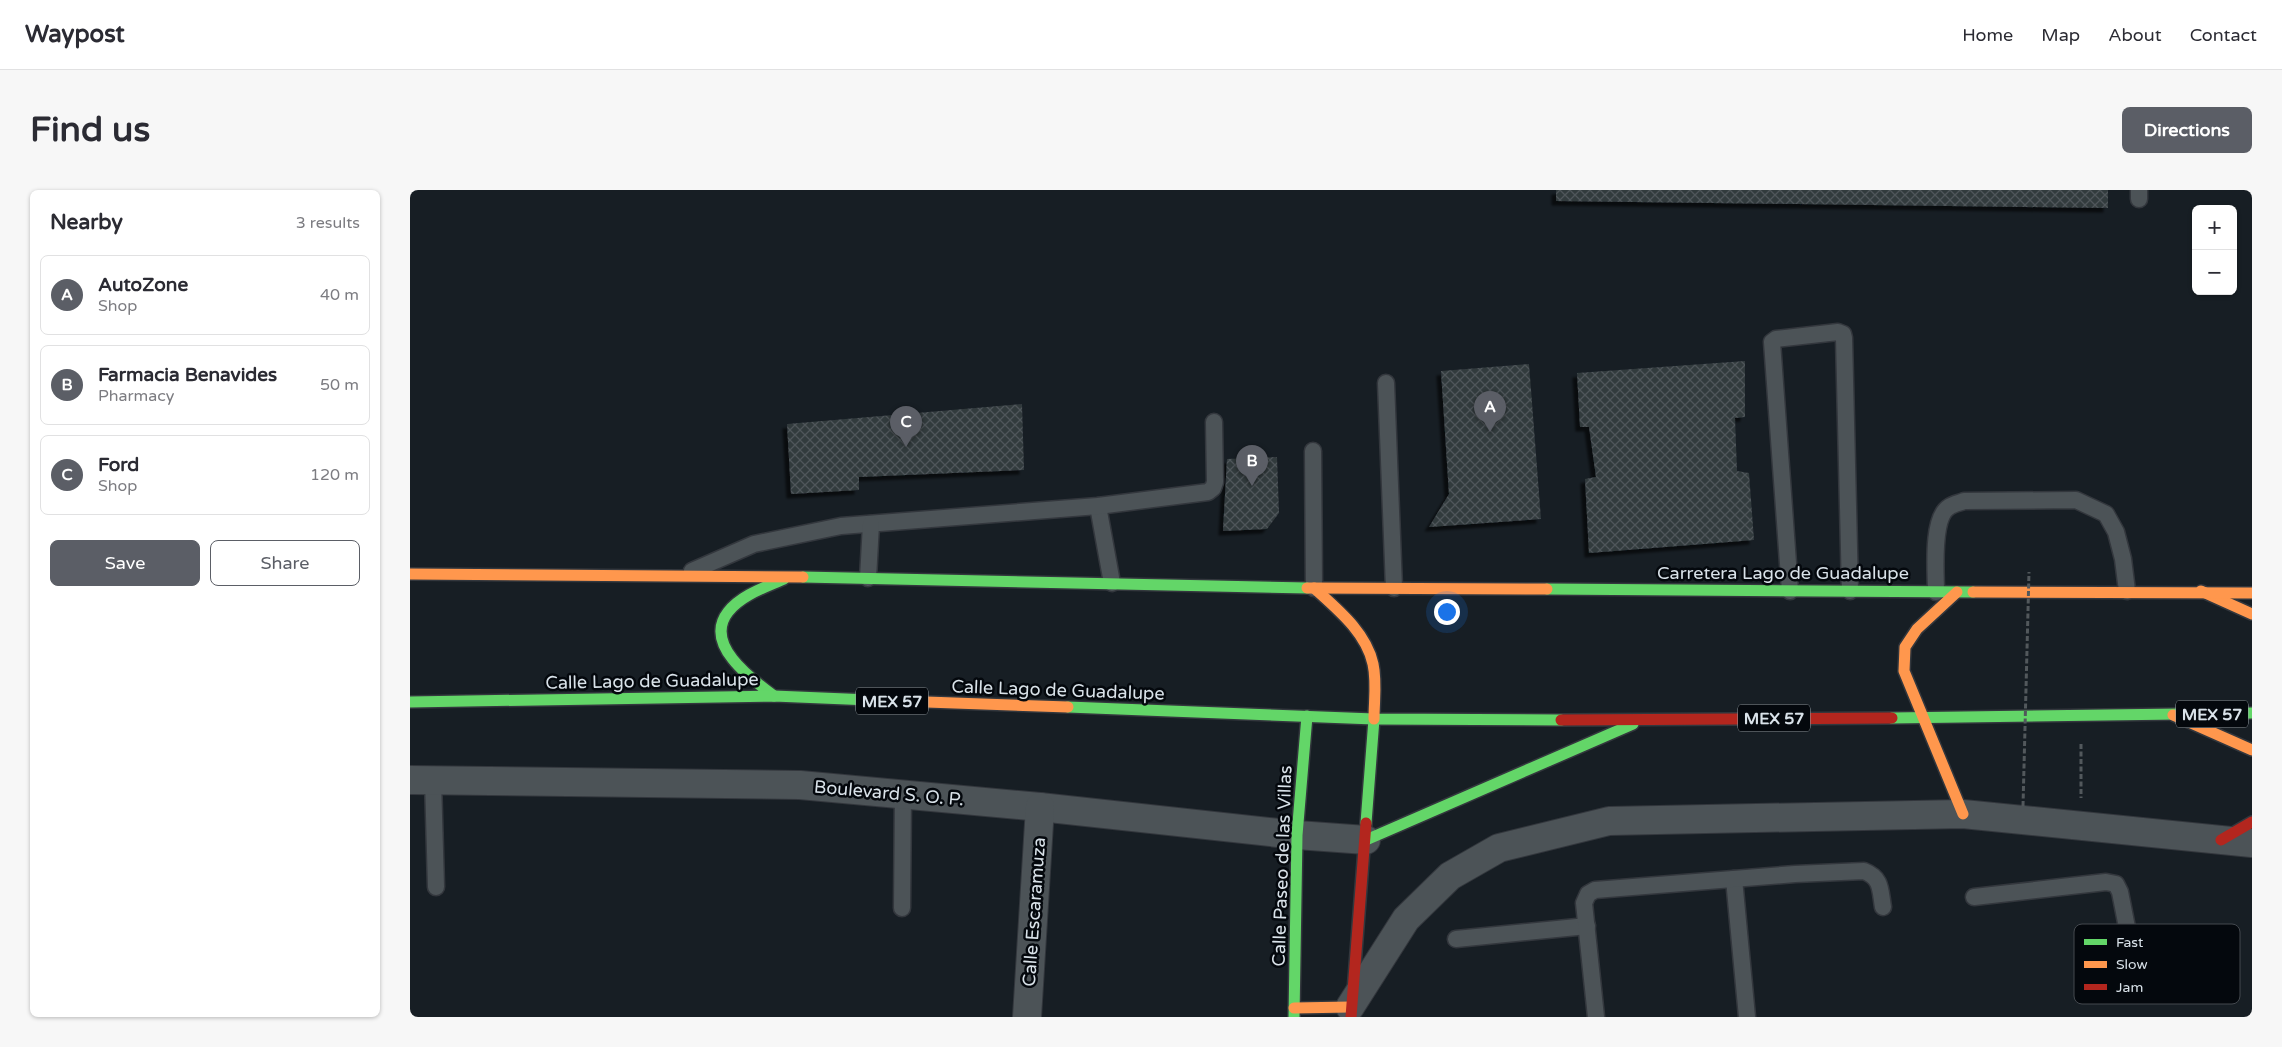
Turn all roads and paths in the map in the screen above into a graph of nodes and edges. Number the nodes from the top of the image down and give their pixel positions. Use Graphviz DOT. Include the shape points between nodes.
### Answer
graph roads {
  1 [pos="1386,383"];
  2 [pos="1214,422"];
  3 [pos="1313,451"];
  4 [pos="1098,506"];
  5 [pos="871,524"];
  6 [pos="2029,572"];
  7 [pos="410,574"];
  8 [pos="680,576"];
  9 [pos="788,577"];
  10 [pos="868,578"];
  11 [pos="1112,583"];
  12 [pos="1314,588"];
  13 [pos="1394,588"];
  14 [pos="1790,591"];
  15 [pos="1850,591"];
  16 [pos="2201,591"];
  17 [pos="1936,592"];
  18 [pos="1957,592"];
  19 [pos="2127,592"];
  20 [pos="2252,593"];
  21 [pos="2252,614"];
  22 [pos="774,696"];
  23 [pos="410,702"];
  24 [pos="2252,713"];
  25 [pos="2081,715"];
  26 [pos="2173,715"];
  27 [pos="1307,716"];
  28 [pos="1921,716"];
  29 [pos="1374,719"];
  30 [pos="1642,721"];
  31 [pos="2252,750"];
  32 [pos="421,780"];
  33 [pos="903,793"];
  34 [pos="1040,806"];
  35 [pos="2023,806"];
  36 [pos="2081,808"];
  37 [pos="1963,814"];
  38 [pos="2252,822"];
  39 [pos="1297,836"];
  40 [pos="1366,840"];
  41 [pos="2221,840"];
  42 [pos="2252,843"];
  43 [pos="1734,879"];
  44 [pos="436,887"];
  45 [pos="1974,897"];
  46 [pos="902,908"];
  47 [pos="1883,908"];
  48 [pos="2126,924"];
  49 [pos="1587,926"];
  50 [pos="1456,938"];
  51 [pos="1294,1012"];
  52 [pos="1351,1012"];
  53 [pos="1027,1017"];
  54 [pos="1596,1017"];
  55 [pos="1747,1017"];
  1 -- 13 [label="lane"];
  2 -- 4 [label="lane" via="1215,482 1208,492"];
  3 -- 12 [label="lane"];
  4 -- 5 [label="lane"];
  4 -- 11 [label="lane"];
  5 -- 8 [label="lane" via="841,526 754,544"];
  5 -- 10 [label="lane"];
  6 -- 35 [label="path, bridge"];
  7 -- 8 [label="main road"];
  8 -- 9 [label="main road"];
  9 -- 10 [label="main road"];
  9 -- 22 [label="main road" via="753,593 727,612 721,629 726,650 744,673"];
  10 -- 11 [label="main road"];
  11 -- 12 [label="main road"];
  12 -- 13 [label="main road, Carretera Lago de Guadalupe"];
  12 -- 29 [label="main road" via="1346,618 1361,638 1373,665"];
  13 -- 14 [label="main road, Carretera Lago de Guadalupe"];
  14 -- 15 [label="main road, Carretera Lago de Guadalupe"];
  14 -- 15 [label="lane" via="1772,342 1838,332 1844,338"];
  15 -- 17 [label="main road, Carretera Lago de Guadalupe"];
  16 -- 19 [label="main road, Carretera Lago de Guadalupe"];
  16 -- 20 [label="main road, Carretera Lago de Guadalupe"];
  16 -- 21 [label="main road"];
  17 -- 18 [label="main road, Carretera Lago de Guadalupe"];
  17 -- 19 [label="lane" via="1936,545 1940,520 1948,508 1964,501 2076,500 2106,514 2116,532"];
  18 -- 19 [label="main road, Carretera Lago de Guadalupe"];
  18 -- 28 [label="main road" via="1917,629 1906,646 1904,671"];
  22 -- 23 [label="main road, Calle Lago de Guadalupe / MEX 57"];
  22 -- 27 [label="main road, Calle Lago de Guadalupe / MEX 57"];
  24 -- 26 [label="main road, MEX 57"];
  25 -- 26 [label="main road, MEX 57"];
  25 -- 28 [label="main road, MEX 57"];
  25 -- 36 [label="path"];
  26 -- 31 [label="main road"];
  27 -- 29 [label="main road, Calle Lago de Guadalupe / MEX 57"];
  27 -- 39 [label="main road, Calle Paseo de las Villas"];
  28 -- 30 [label="main road, MEX 57"];
  28 -- 37 [label="main road"];
  29 -- 30 [label="main road, MEX 57"];
  29 -- 40 [label="main road"];
  30 -- 40 [label="main road"];
  32 -- 33 [label="street, Boulevard S. O. P." via="800,785"];
  32 -- 44 [label="lane"];
  33 -- 34 [label="street, Boulevard S. O. P."];
  33 -- 46 [label="lane"];
  34 -- 39 [label="street, Boulevard S. O. P."];
  34 -- 53 [label="street, Calle Escaramuza"];
  37 -- 41 [label="street"];
  37 -- 52 [label="street" via="1609,821 1499,848 1450,876 1406,919"];
  38 -- 41 [label="main road"];
  39 -- 40 [label="street, Boulevard S. O. P."];
  39 -- 51 [label="main road, Calle Paseo de las Villas"];
  40 -- 52 [label="main road"];
  41 -- 42 [label="street"];
  43 -- 47 [label="lane" via="1864,871 1874,875 1879,883"];
  43 -- 49 [label="lane" via="1595,890 1588,894 1584,903"];
  43 -- 55 [label="lane"];
  45 -- 48 [label="lane" via="2106,882 2116,884 2120,892"];
  49 -- 50 [label="lane"];
  49 -- 54 [label="lane"];
  51 -- 52 [label="main road"];
}
